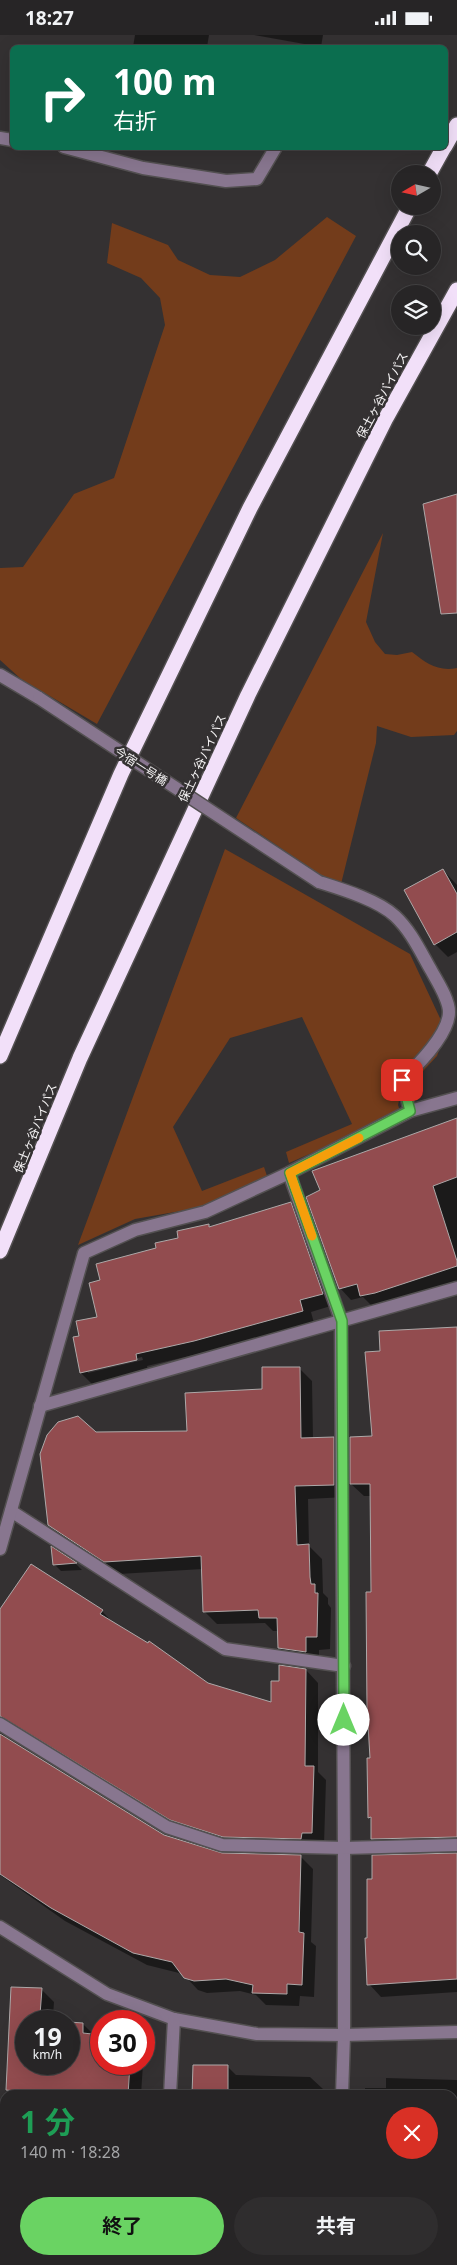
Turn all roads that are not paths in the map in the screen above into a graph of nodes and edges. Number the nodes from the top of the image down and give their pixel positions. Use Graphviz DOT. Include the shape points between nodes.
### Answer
graph roads {
  1 [pos="457,125"];
  2 [pos="448,142"];
  3 [pos="75,150"];
  4 [pos="274,150"];
  5 [pos="443,150"];
  6 [pos="434,165"];
  7 [pos="405,215"];
  8 [pos="457,290"];
  9 [pos="0,675"];
  10 [pos="0,1056"];
  11 [pos="457,1098"];
  12 [pos="410,1111"];
  13 [pos="290,1173"];
  14 [pos="0,1251"];
  15 [pos="457,1288"];
  16 [pos="342,1321"];
  17 [pos="40,1406"];
  18 [pos="11,1511"];
  19 [pos="0,1549"];
  20 [pos="344,1665"];
  21 [pos="0,1724"];
  22 [pos="457,1845"];
  23 [pos="344,1848"];
  24 [pos="0,1927"];
  25 [pos="174,2019"];
  26 [pos="457,2032"];
  27 [pos="344,2035"];
  28 [pos="170,2090"];
  29 [pos="342,2090"];
  1 -- 2 [label="highway"];
  3 -- 4 [label="street" via="144,168 226,181 257,179"];
  5 -- 6 [label="highway"];
  7 -- 10 [label="highway" via="250,508 125,765"];
  8 -- 14 [label="highway, 保土ヶ谷バイパス" via="386,418 248,695 80,1058"];
  9 -- 12 [label="street, 今宿一号橋, bridge" via="319,882 354,893 394,915 417,943 441,986 449,1012 440,1037 402,1080"];
  11 -- 12 [label="street"];
  12 -- 13 [label="street"];
  13 -- 16 [label="street"];
  13 -- 17 [label="street" via="205,1212 135,1230 84,1253"];
  15 -- 16 [label="street"];
  16 -- 17 [label="street"];
  16 -- 20 [label="street"];
  17 -- 18 [label="street"];
  18 -- 19 [label="street"];
  18 -- 20 [label="street" via="225,1649"];
  20 -- 23 [label="street"];
  21 -- 23 [label="street" via="167,1827 222,1845"];
  22 -- 23 [label="street"];
  23 -- 27 [label="street"];
  24 -- 25 [label="street" via="107,1993"];
  25 -- 27 [label="street" via="257,2034"];
  25 -- 28 [label="street"];
  26 -- 27 [label="street"];
  27 -- 29 [label="street"];
}
